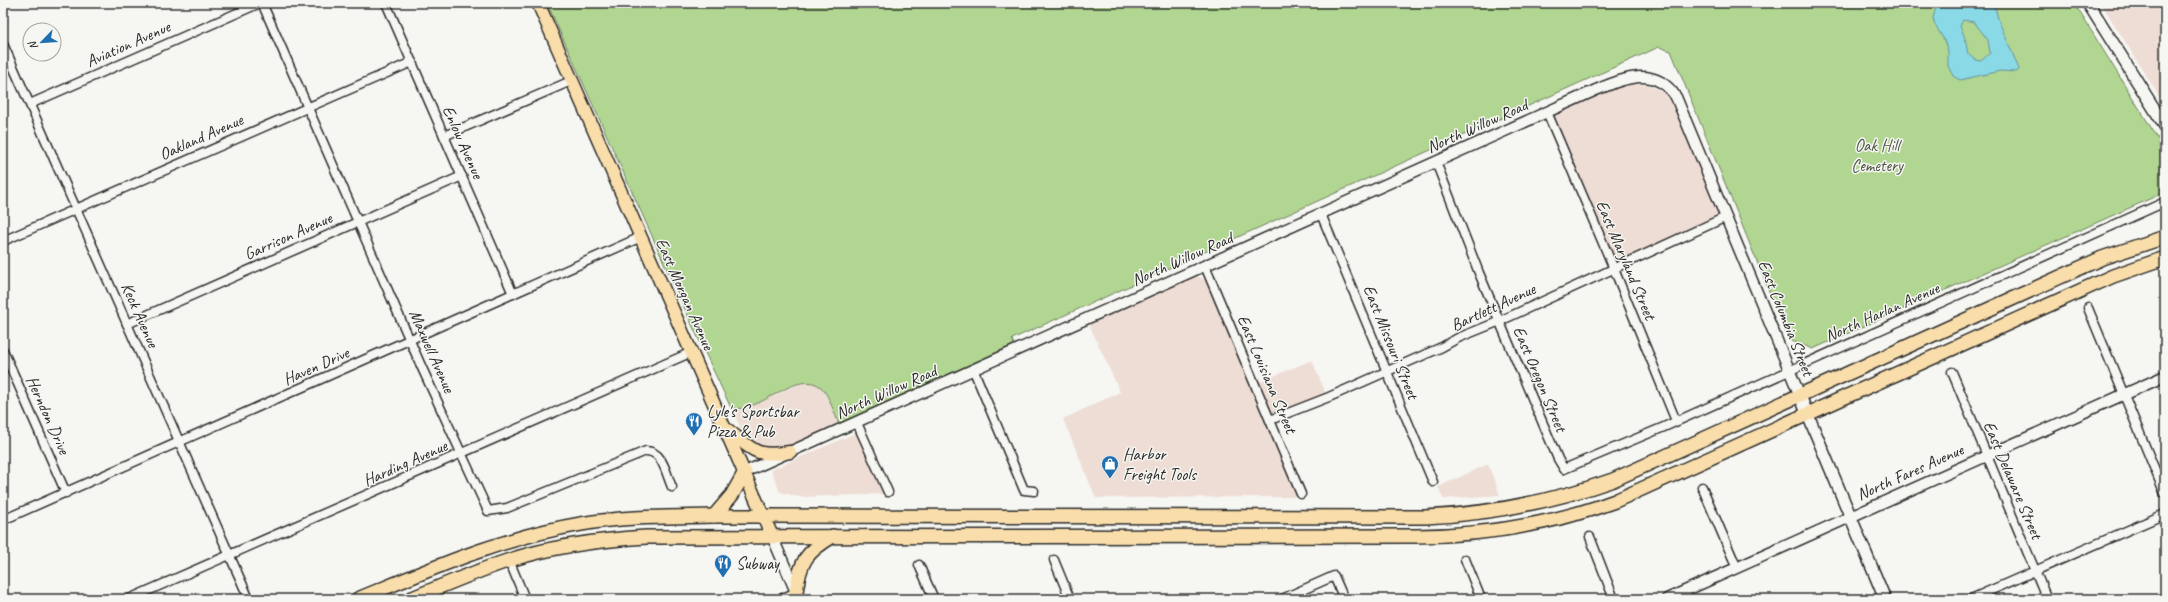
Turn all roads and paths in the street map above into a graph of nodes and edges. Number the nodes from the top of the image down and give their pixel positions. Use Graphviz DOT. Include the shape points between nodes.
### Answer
graph roads {
  1 [pos="261,3"];
  2 [pos="386,3"];
  3 [pos="538,3"];
  4 [pos="2088,3"];
  5 [pos="3,44"];
  6 [pos="412,62"];
  7 [pos="1632,78"];
  8 [pos="572,80"];
  9 [pos="30,104"];
  10 [pos="307,107"];
  11 [pos="1547,112"];
  12 [pos="2165,126"];
  13 [pos="444,136"];
  14 [pos="1436,162"];
  15 [pos="462,176"];
  16 [pos="2165,202"];
  17 [pos="76,209"];
  18 [pos="1321,214"];
  19 [pos="1726,217"];
  20 [pos="358,222"];
  21 [pos="641,237"];
  22 [pos="2165,237"];
  23 [pos="3,242"];
  24 [pos="2165,258"];
  25 [pos="1205,266"];
  26 [pos="1614,269"];
  27 [pos="513,294"];
  28 [pos="2088,308"];
  29 [pos="1500,321"];
  30 [pos="127,324"];
  31 [pos="410,340"];
  32 [pos="3,350"];
  33 [pos="692,352"];
  34 [pos="1789,370"];
  35 [pos="974,371"];
  36 [pos="1386,371"];
  37 [pos="1952,372"];
  38 [pos="2165,376"];
  39 [pos="2123,394"];
  40 [pos="1800,396"];
  41 [pos="1807,415"];
  42 [pos="1270,420"];
  43 [pos="1676,421"];
  44 [pos="857,423"];
  45 [pos="726,429"];
  46 [pos="180,443"];
  47 [pos="790,452"];
  48 [pos="462,454"];
  49 [pos="1986,456"];
  50 [pos="1567,469"];
  51 [pos="745,472"];
  52 [pos="1434,482"];
  53 [pos="672,487"];
  54 [pos="1702,487"];
  55 [pos="1034,491"];
  56 [pos="66,492"];
  57 [pos="888,492"];
  58 [pos="1301,494"];
  59 [pos="2165,494"];
  60 [pos="2165,514"];
  61 [pos="714,516"];
  62 [pos="764,516"];
  63 [pos="1849,516"];
  64 [pos="3,520"];
  65 [pos="772,536"];
  66 [pos="834,536"];
  67 [pos="1590,537"];
  68 [pos="230,556"];
  69 [pos="1465,559"];
  70 [pos="509,560"];
  71 [pos="1054,560"];
  72 [pos="919,564"];
  73 [pos="1737,568"];
  74 [pos="2035,571"];
  75 [pos="798,596"];
  76 [pos="129,599"];
  77 [pos="249,599"];
  78 [pos="358,599"];
  79 [pos="410,599"];
  80 [pos="525,599"];
  81 [pos="782,599"];
  82 [pos="934,599"];
  83 [pos="1070,599"];
  84 [pos="1282,599"];
  85 [pos="1344,599"];
  86 [pos="1481,599"];
  87 [pos="1614,599"];
  88 [pos="1668,599"];
  89 [pos="1885,599"];
  90 [pos="1971,599"];
  91 [pos="2047,599"];
  1 -- 9 [label="street, Aviation Avenue"];
  1 -- 10 [label="street, Maxwell Avenue"];
  2 -- 6 [label="street, Enlow Avenue"];
  3 -- 8 [label="main road, East Morgan Avenue"];
  4 -- 12 [label="main road"];
  5 -- 9 [label="street, Keck Avenue"];
  6 -- 10 [label="street, Oakland Avenue"];
  6 -- 13 [label="street, Enlow Avenue"];
  7 -- 11 [label="street, North Willow Road" via="1610,84"];
  7 -- 19 [label="street, East Columbia Street" via="1657,79 1668,86 1676,97"];
  8 -- 13 [label="street"];
  8 -- 21 [label="main road, East Morgan Avenue"];
  9 -- 17 [label="street, Keck Avenue"];
  10 -- 17 [label="street, Oakland Avenue"];
  10 -- 20 [label="street, Maxwell Avenue"];
  11 -- 14 [label="street, North Willow Road"];
  11 -- 26 [label="street, East Maryland Street"];
  13 -- 15 [label="street, Enlow Avenue"];
  14 -- 18 [label="street, North Willow Road"];
  14 -- 29 [label="street, East Oregon Street"];
  15 -- 20 [label="street, Garrison Avenue"];
  15 -- 27 [label="street, Enlow Avenue"];
  16 -- 34 [label="street, North Harlan Avenue"];
  17 -- 23 [label="street, Oakland Avenue"];
  17 -- 30 [label="street, Keck Avenue"];
  18 -- 25 [label="street, North Willow Road"];
  18 -- 36 [label="street, East Missouri Street"];
  19 -- 26 [label="street, Bartlett Avenue"];
  19 -- 34 [label="street, East Columbia Street"];
  20 -- 30 [label="street, Garrison Avenue"];
  20 -- 31 [label="street, Maxwell Avenue"];
  21 -- 27 [label="street, Haven Drive"];
  21 -- 33 [label="main road, East Morgan Avenue"];
  22 -- 40 [label="highway" via="2102,258"];
  24 -- 41 [label="highway" via="2113,276"];
  25 -- 35 [label="street, North Willow Road"];
  25 -- 42 [label="street, East Louisiana Street"];
  26 -- 29 [label="street, Bartlett Avenue"];
  26 -- 43 [label="street, East Maryland Street"];
  27 -- 31 [label="street, Haven Drive"];
  28 -- 39 [label="street"];
  29 -- 36 [label="street, Bartlett Avenue"];
  29 -- 50 [label="street, East Oregon Street" via="1562,468"];
  30 -- 46 [label="street, Keck Avenue"];
  31 -- 46 [label="street, Haven Drive"];
  31 -- 48 [label="street, Maxwell Avenue"];
  32 -- 56 [label="street, Herndon Drive"];
  33 -- 45 [label="main road, East Morgan Avenue"];
  33 -- 48 [label="street, Harding Avenue"];
  34 -- 40 [label="street, East Columbia Street"];
  34 -- 43 [label="street, North Harlan Avenue"];
  35 -- 44 [label="street, North Willow Road"];
  35 -- 55 [label="street" via="1024,490"];
  36 -- 42 [label="street, Bartlett Avenue"];
  36 -- 52 [label="street, East Missouri Street"];
  37 -- 49 [label="street, East Delaware Street"];
  38 -- 39 [label="street, North Fares Avenue"];
  39 -- 49 [label="street, North Fares Avenue"];
  39 -- 59 [label="street"];
  40 -- 41 [label="main road, East Columbia Street"];
  40 -- 62 [label="highway" via="1613,480 1519,508 1472,514 1417,517 1181,518"];
  41 -- 63 [label="main road, East Columbia Street"];
  41 -- 66 [label="highway" via="1595,508 1537,524 1493,532 1416,536"];
  42 -- 58 [label="street, East Louisiana Street"];
  43 -- 50 [label="street, North Harlan Avenue"];
  44 -- 47 [label="street, North Willow Road"];
  44 -- 57 [label="street"];
  45 -- 47 [label="main road" via="760,454"];
  45 -- 51 [label="main road, East Morgan Avenue"];
  46 -- 56 [label="street, Haven Drive"];
  46 -- 68 [label="street, Keck Avenue"];
  47 -- 51 [label="street, North Willow Road"];
  48 -- 53 [label="street, Maxwell Avenue" via="488,511 506,508 646,451 658,454"];
  48 -- 68 [label="street, Harding Avenue"];
  49 -- 63 [label="street, North Fares Avenue"];
  49 -- 74 [label="street, East Delaware Street"];
  51 -- 61 [label="highway" via="732,495"];
  51 -- 62 [label="main road, East Morgan Avenue"];
  54 -- 73 [label="street"];
  56 -- 64 [label="street, Haven Drive"];
  60 -- 74 [label="street"];
  61 -- 62 [label="highway"];
  61 -- 78 [label="highway" via="632,518 556,529 471,553"];
  62 -- 65 [label="main road, East Morgan Avenue"];
  63 -- 73 [label="street, North Fares Avenue"];
  63 -- 89 [label="main road, East Columbia Street"];
  65 -- 66 [label="highway"];
  65 -- 70 [label="highway" via="621,538 573,545"];
  65 -- 75 [label="street, East Morgan Avenue"];
  66 -- 75 [label="highway" via="807,554 798,579"];
  67 -- 87 [label="street"];
  68 -- 76 [label="street, Harding Avenue"];
  68 -- 77 [label="street, Keck Avenue"];
  69 -- 86 [label="street"];
  70 -- 79 [label="highway"];
  70 -- 80 [label="street"];
  71 -- 83 [label="street"];
  72 -- 82 [label="street"];
  73 -- 88 [label="street, North Fares Avenue"];
  74 -- 90 [label="street"];
  74 -- 91 [label="street, East Delaware Street"];
  75 -- 81 [label="street"];
  84 -- 85 [label="street" via="1334,576"];
}
